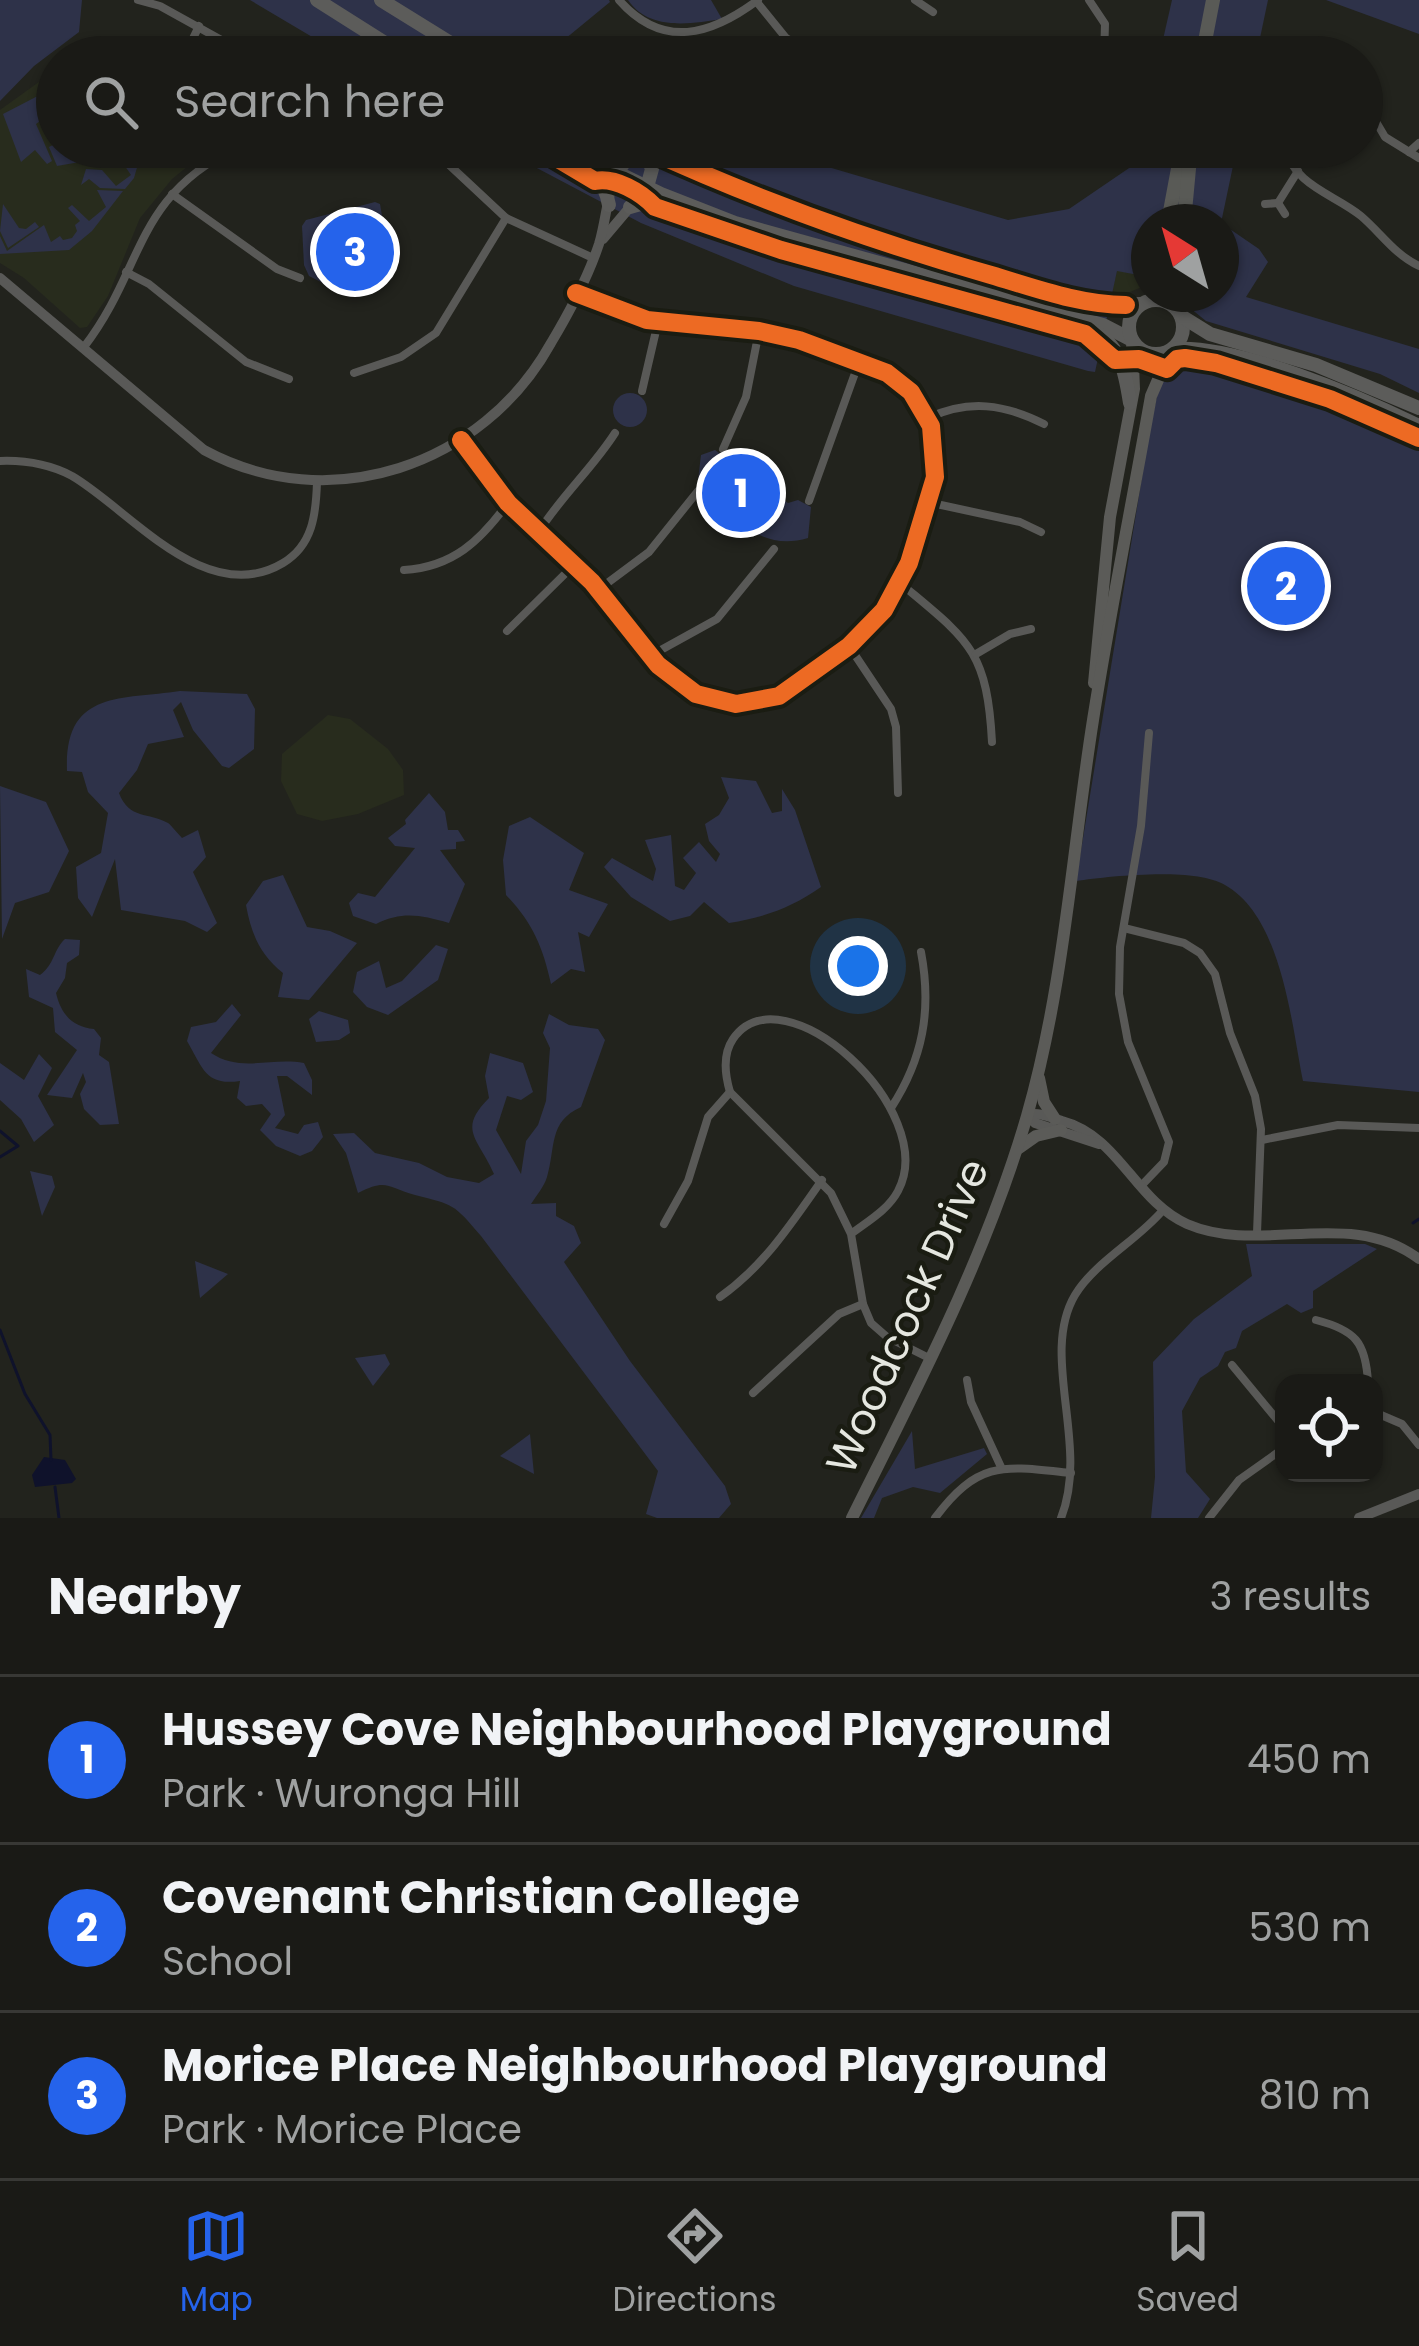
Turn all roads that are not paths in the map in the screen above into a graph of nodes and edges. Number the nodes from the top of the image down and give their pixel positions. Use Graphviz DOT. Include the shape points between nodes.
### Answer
graph roads {
  1 [pos="138,0"];
  2 [pos="317,0"];
  3 [pos="381,0"];
  4 [pos="619,0"];
  5 [pos="757,0"];
  6 [pos="915,0"];
  7 [pos="1090,0"];
  8 [pos="1213,0"];
  9 [pos="933,12"];
  10 [pos="199,26"];
  11 [pos="194,36"];
  12 [pos="216,36"];
  13 [pos="374,36"];
  14 [pos="440,36"];
  15 [pos="784,36"];
  16 [pos="1105,36"];
  17 [pos="1206,36"];
  18 [pos="1383,134"];
  19 [pos="1419,143"];
  20 [pos="1409,152"];
  21 [pos="1419,158"];
  22 [pos="200,168"];
  23 [pos="452,168"];
  24 [pos="591,168"];
  25 [pos="608,168"];
  26 [pos="619,168"];
  27 [pos="652,168"];
  28 [pos="690,168"];
  29 [pos="1182,168"];
  30 [pos="1186,168"];
  31 [pos="1295,168"];
  32 [pos="1298,171"];
  33 [pos="616,172"];
  34 [pos="647,188"];
  35 [pos="172,194"];
  36 [pos="1278,203"];
  37 [pos="1173,204"];
  38 [pos="1185,204"];
  39 [pos="1265,204"];
  40 [pos="609,205"];
  41 [pos="630,207"];
  42 [pos="1285,214"];
  43 [pos="506,218"];
  44 [pos="719,218"];
  45 [pos="595,253"];
  46 [pos="1419,266"];
  47 [pos="126,272"];
  48 [pos="0,278"];
  49 [pos="300,278"];
  50 [pos="576,293"];
  51 [pos="1131,300"];
  52 [pos="1136,312"];
  53 [pos="1178,312"];
  54 [pos="1180,312"];
  55 [pos="1064,314"];
  56 [pos="1181,315"];
  57 [pos="658,322"];
  58 [pos="759,331"];
  59 [pos="1132,341"];
  60 [pos="84,347"];
  61 [pos="1172,350"];
  62 [pos="859,362"];
  63 [pos="354,373"];
  64 [pos="289,379"];
  65 [pos="642,391"];
  66 [pos="1130,403"];
  67 [pos="1419,408"];
  68 [pos="928,418"];
  69 [pos="1044,424"];
  70 [pos="1419,426"];
  71 [pos="615,433"];
  72 [pos="461,440"];
  73 [pos="723,449"];
  74 [pos="0,461"];
  75 [pos="316,482"];
  76 [pos="698,491"];
  77 [pos="809,501"];
  78 [pos="927,502"];
  79 [pos="508,503"];
  80 [pos="538,532"];
  81 [pos="1041,532"];
  82 [pos="773,549"];
  83 [pos="574,565"];
  84 [pos="404,570"];
  85 [pos="900,583"];
  86 [pos="598,590"];
  87 [pos="1031,629"];
  88 [pos="507,631"];
  89 [pos="849,646"];
  90 [pos="976,654"];
  91 [pos="650,656"];
  92 [pos="1094,715"];
  93 [pos="1149,733"];
  94 [pos="992,742"];
  95 [pos="898,793"];
  96 [pos="1124,928"];
  97 [pos="921,952"];
  98 [pos="1039,1071"];
  99 [pos="730,1092"];
  100 [pos="891,1108"];
  101 [pos="1027,1115"];
  102 [pos="1058,1124"];
  103 [pos="1419,1128"];
  104 [pos="1262,1140"];
  105 [pos="1016,1152"];
  106 [pos="822,1180"];
  107 [pos="1141,1186"];
  108 [pos="1163,1210"];
  109 [pos="664,1223"];
  110 [pos="1257,1233"];
  111 [pos="851,1234"];
  112 [pos="1419,1259"];
  113 [pos="720,1297"];
  114 [pos="863,1304"];
  115 [pos="1316,1320"];
  116 [pos="931,1359"];
  117 [pos="1232,1366"];
  118 [pos="1368,1374"];
  119 [pos="967,1379"];
  120 [pos="753,1393"];
  121 [pos="1383,1415"];
  122 [pos="1275,1417"];
  123 [pos="1419,1445"];
  124 [pos="1275,1454"];
  125 [pos="1000,1467"];
  126 [pos="1071,1473"];
  127 [pos="1419,1494"];
  128 [pos="852,1518"];
  129 [pos="935,1518"];
  130 [pos="1061,1518"];
  131 [pos="1209,1518"];
  132 [pos="1359,1518"];
  1 -- 10 [label="street"];
  2 -- 13 [label="highway"];
  3 -- 14 [label="highway"];
  4 -- 5 [label="street" via="642,21 681,32 726,23"];
  5 -- 15 [label="street"];
  6 -- 9 [label="street"];
  7 -- 16 [label="street"];
  8 -- 17 [label="main road"];
  10 -- 11 [label="street"];
  10 -- 12 [label="street"];
  18 -- 20 [label="street"];
  19 -- 20 [label="street"];
  20 -- 21 [label="street"];
  22 -- 35 [label="street"];
  23 -- 43 [label="street"];
  24 -- 40 [label="highway"];
  25 -- 33 [label="highway"];
  26 -- 33 [label="highway"];
  27 -- 34 [label="highway"];
  28 -- 51 [label="highway" via="908,251 1093,303"];
  29 -- 37 [label="main road"];
  30 -- 38 [label="main road"];
  31 -- 32 [label="street"];
  32 -- 36 [label="street"];
  32 -- 46 [label="street"];
  33 -- 34 [label="highway"];
  33 -- 40 [label="street"];
  34 -- 41 [label="street"];
  34 -- 44 [label="highway"];
  35 -- 47 [label="street"];
  35 -- 49 [label="street"];
  36 -- 39 [label="street"];
  36 -- 42 [label="street"];
  40 -- 45 [label="street"];
  41 -- 44 [label="highway" via="660,201"];
  41 -- 45 [label="street"];
  43 -- 45 [label="street"];
  43 -- 63 [label="street" via="436,333"];
  44 -- 55 [label="highway"];
  45 -- 50 [label="street"];
  47 -- 60 [label="street"];
  47 -- 64 [label="street" via="245,362"];
  48 -- 60 [label="street"];
  50 -- 57 [label="street"];
  50 -- 72 [label="street" via="518,392"];
  52 -- 59 [label="highway"];
  53 -- 56 [label="highway"];
  54 -- 56 [label="main road"];
  55 -- 59 [label="highway"];
  55 -- 66 [label="highway" via="1114,348"];
  56 -- 61 [label="highway" via="1184,330"];
  56 -- 67 [label="highway" via="1210,334"];
  57 -- 58 [label="street"];
  57 -- 65 [label="street"];
  58 -- 62 [label="street"];
  58 -- 73 [label="street" via="746,397"];
  59 -- 61 [label="highway" via="1150,354"];
  59 -- 66 [label="main road, Woodcock Drive"];
  60 -- 75 [label="street" via="204,450 259,474"];
  61 -- 70 [label="highway" via="1279,371"];
  61 -- 92 [label="main road, Woodcock Drive" via="1150,396"];
  62 -- 68 [label="street" via="899,382"];
  62 -- 77 [label="street"];
  66 -- 92 [label="main road, Woodcock Drive" via="1107,537"];
  68 -- 69 [label="street" via="973,404"];
  68 -- 78 [label="street" via="936,460"];
  71 -- 80 [label="street"];
  72 -- 75 [label="street" via="398,470"];
  72 -- 79 [label="street"];
  74 -- 75 [label="street" via="66,473 166,548 234,573 272,569 301,548 314,520"];
  76 -- 86 [label="street" via="649,552"];
  78 -- 81 [label="street"];
  78 -- 85 [label="street"];
  79 -- 80 [label="street"];
  79 -- 84 [label="street" via="456,557"];
  80 -- 83 [label="street"];
  82 -- 91 [label="street" via="718,619"];
  83 -- 86 [label="street"];
  83 -- 88 [label="street"];
  85 -- 89 [label="street"];
  85 -- 90 [label="street"];
  86 -- 91 [label="street"];
  87 -- 90 [label="street"];
  89 -- 91 [label="street" via="779,696 736,704 688,689"];
  89 -- 95 [label="street" via="891,709"];
  90 -- 94 [label="street" via="990,696"];
  92 -- 98 [label="main road, Woodcock Drive"];
  93 -- 96 [label="street"];
  96 -- 104 [label="street" via="1184,943 1209,963"];
  96 -- 107 [label="street" via="1122,1018 1169,1136 1164,1162"];
  97 -- 100 [label="street" via="920,1050"];
  98 -- 101 [label="main road, Woodcock Drive"];
  98 -- 102 [label="main road"];
  99 -- 100 [label="street" via="725,1060 734,1038 775,1020 843,1051"];
  99 -- 106 [label="street"];
  99 -- 109 [label="street" via="708,1118"];
  100 -- 111 [label="street" via="905,1144 903,1181 888,1205"];
  101 -- 102 [label="street"];
  101 -- 105 [label="main road, Woodcock Drive"];
  102 -- 105 [label="main road"];
  102 -- 107 [label="street" via="1108,1148"];
  103 -- 104 [label="street" via="1338,1125"];
  104 -- 110 [label="street"];
  105 -- 116 [label="main road, Woodcock Drive"];
  106 -- 111 [label="street"];
  106 -- 113 [label="street" via="770,1253"];
  107 -- 108 [label="street"];
  108 -- 110 [label="street" via="1204,1230"];
  108 -- 126 [label="street" via="1087,1279 1069,1307 1061,1349"];
  110 -- 112 [label="street" via="1365,1234"];
  111 -- 114 [label="street"];
  114 -- 116 [label="street" via="878,1331"];
  114 -- 120 [label="street" via="839,1314"];
  115 -- 118 [label="street" via="1342,1327 1359,1343"];
  116 -- 128 [label="main road, Woodcock Drive"];
  117 -- 122 [label="street"];
  119 -- 125 [label="street"];
  121 -- 123 [label="street"];
  124 -- 131 [label="street" via="1239,1480"];
  125 -- 126 [label="street"];
  125 -- 129 [label="street" via="976,1478"];
  126 -- 130 [label="street"];
  127 -- 132 [label="street"];
}
